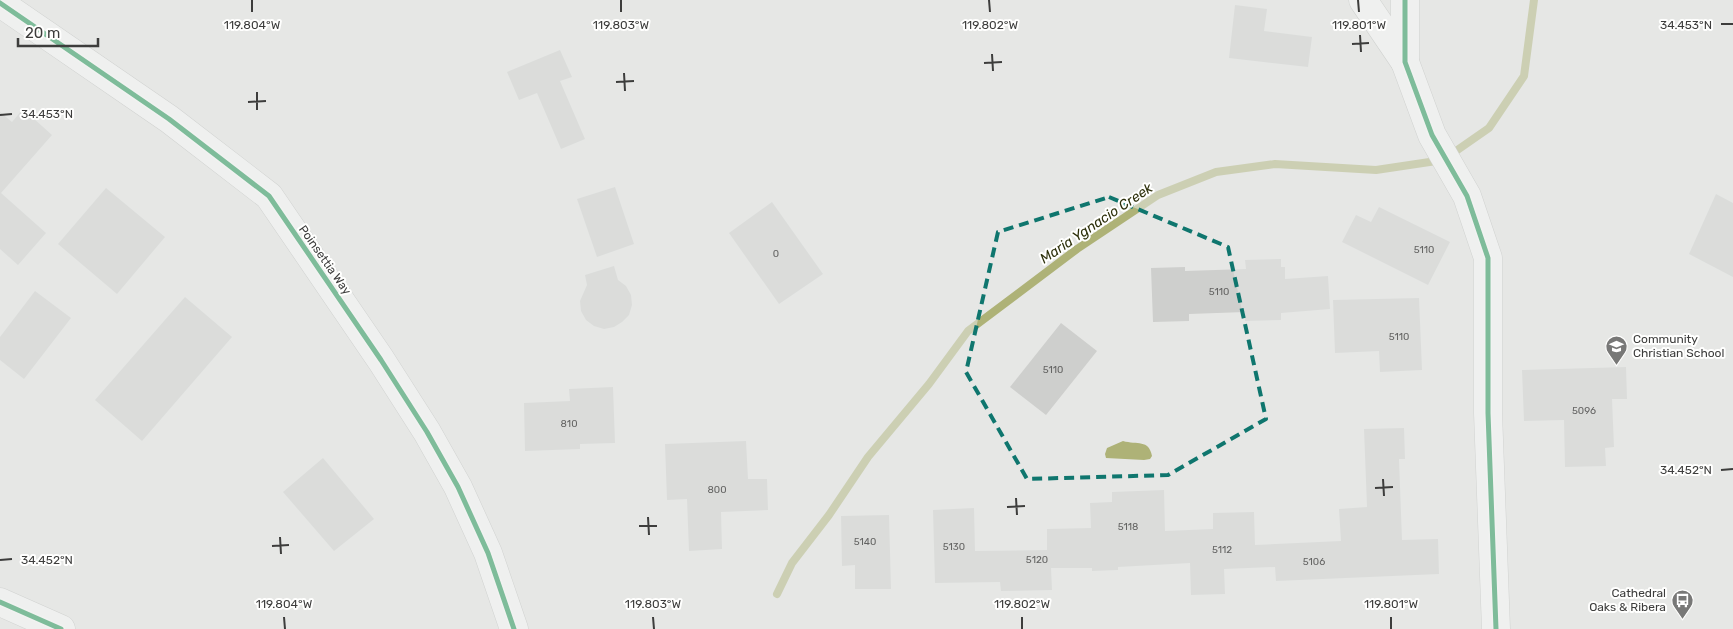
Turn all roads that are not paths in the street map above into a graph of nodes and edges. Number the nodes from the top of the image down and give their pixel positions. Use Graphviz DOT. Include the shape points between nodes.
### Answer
graph roads {
  1 [pos="1363,0"];
  2 [pos="1405,0"];
  3 [pos="0,3"];
  4 [pos="1405,62"];
  5 [pos="0,602"];
  6 [pos="62,629"];
  7 [pos="514,629"];
  8 [pos="1496,629"];
  1 -- 4 [label="street"];
  2 -- 4 [label="street"];
  3 -- 7 [label="street, Poinsettia Way" via="169,119 269,196 381,360 440,455 488,553"];
  4 -- 8 [label="street" via="1432,135 1467,196 1488,258 1488,413"];
  5 -- 6 [label="street"];
}
